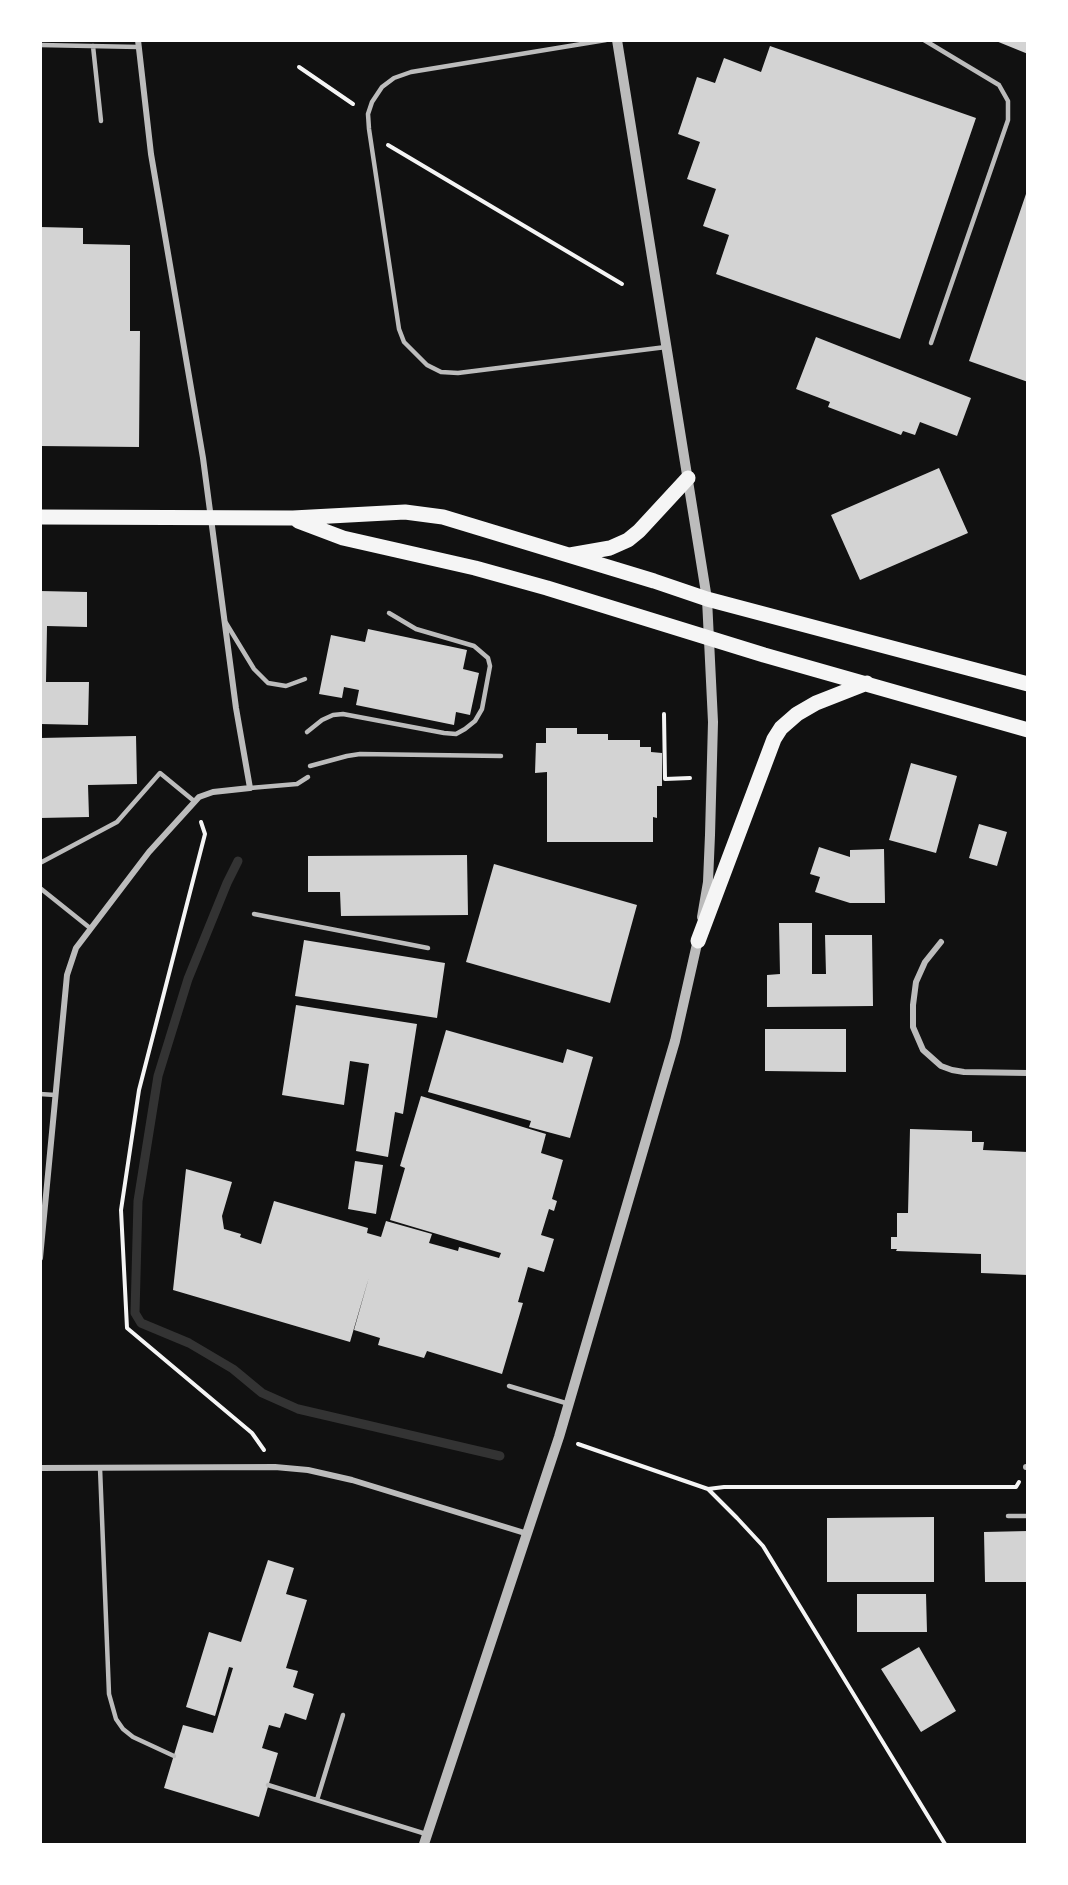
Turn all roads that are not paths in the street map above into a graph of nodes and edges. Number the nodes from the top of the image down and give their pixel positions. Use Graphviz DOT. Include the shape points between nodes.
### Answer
graph roads {
  1 [pos="606,40"];
  2 [pos="617,40"];
  3 [pos="924,40"];
  4 [pos="138,44"];
  5 [pos="40,45"];
  6 [pos="93,46"];
  7 [pos="101,121"];
  8 [pos="931,343"];
  9 [pos="666,347"];
  10 [pos="688,478"];
  11 [pos="40,517"];
  12 [pos="293,518"];
  13 [pos="212,519"];
  14 [pos="567,556"];
  15 [pos="707,599"];
  16 [pos="389,613"];
  17 [pos="226,623"];
  18 [pos="710,638"];
  19 [pos="305,679"];
  20 [pos="867,683"];
  21 [pos="1028,684"];
  22 [pos="1028,730"];
  23 [pos="308,732"];
  24 [pos="501,756"];
  25 [pos="310,766"];
  26 [pos="308,777"];
  27 [pos="250,788"];
  28 [pos="194,801"];
  29 [pos="40,863"];
  30 [pos="40,888"];
  31 [pos="254,914"];
  32 [pos="90,928"];
  33 [pos="698,941"];
  34 [pos="941,942"];
  35 [pos="428,948"];
  36 [pos="1028,1073"];
  37 [pos="40,1094"];
  38 [pos="55,1095"];
  39 [pos="40,1258"];
  40 [pos="508,1386"];
  41 [pos="569,1404"];
  42 [pos="40,1468"];
  43 [pos="100,1468"];
  44 [pos="1008,1516"];
  45 [pos="1028,1516"];
  46 [pos="528,1534"];
  47 [pos="343,1715"];
  48 [pos="174,1756"];
  49 [pos="268,1785"];
  50 [pos="317,1800"];
  51 [pos="426,1839"];
  1 -- 9 [label="lane" via="411,72 382,87 368,114 399,329 404,342 427,365 441,372"];
  2 -- 9 [label="street"];
  3 -- 8 [label="lane" via="999,85 1008,102 1008,120"];
  4 -- 6 [label="lane"];
  4 -- 13 [label="street" via="151,154"];
  5 -- 6 [label="lane"];
  6 -- 7 [label="lane"];
  9 -- 10 [label="street"];
  10 -- 14 [label="main road" via="628,540 610,548"];
  10 -- 15 [label="street"];
  11 -- 13 [label="main road"];
  12 -- 13 [label="main road"];
  12 -- 14 [label="main road" via="405,512 443,518"];
  12 -- 18 [label="main road" via="343,538 475,568"];
  13 -- 17 [label="street"];
  14 -- 15 [label="main road"];
  15 -- 18 [label="street"];
  15 -- 21 [label="main road"];
  16 -- 23 [label="lane" via="416,629 474,646 488,658 482,709 475,721 456,734 343,714 322,720"];
  17 -- 19 [label="lane" via="254,669 268,683 286,686"];
  17 -- 27 [label="street"];
  18 -- 20 [label="main road"];
  18 -- 33 [label="street" via="710,835 708,882"];
  20 -- 22 [label="main road"];
  20 -- 33 [label="main road" via="816,703 781,728"];
  24 -- 25 [label="lane" via="360,754"];
  26 -- 27 [label="lane" via="297,784"];
  27 -- 28 [label="street" via="204,794"];
  28 -- 29 [label="lane" via="160,773 117,822"];
  28 -- 32 [label="street"];
  30 -- 32 [label="lane"];
  31 -- 35 [label="lane"];
  32 -- 38 [label="street" via="76,948 67,975"];
  33 -- 41 [label="street" via="675,1041"];
  34 -- 36 [label="street" via="916,982 913,1027 923,1050 952,1070"];
  37 -- 38 [label="lane"];
  38 -- 39 [label="street"];
  40 -- 41 [label="lane"];
  41 -- 46 [label="street"];
  42 -- 43 [label="street"];
  43 -- 46 [label="street" via="308,1470"];
  43 -- 48 [label="lane" via="109,1694 123,1729"];
  44 -- 45 [label="lane"];
  46 -- 51 [label="street"];
  47 -- 50 [label="lane"];
  49 -- 50 [label="lane"];
  50 -- 51 [label="lane"];
}
